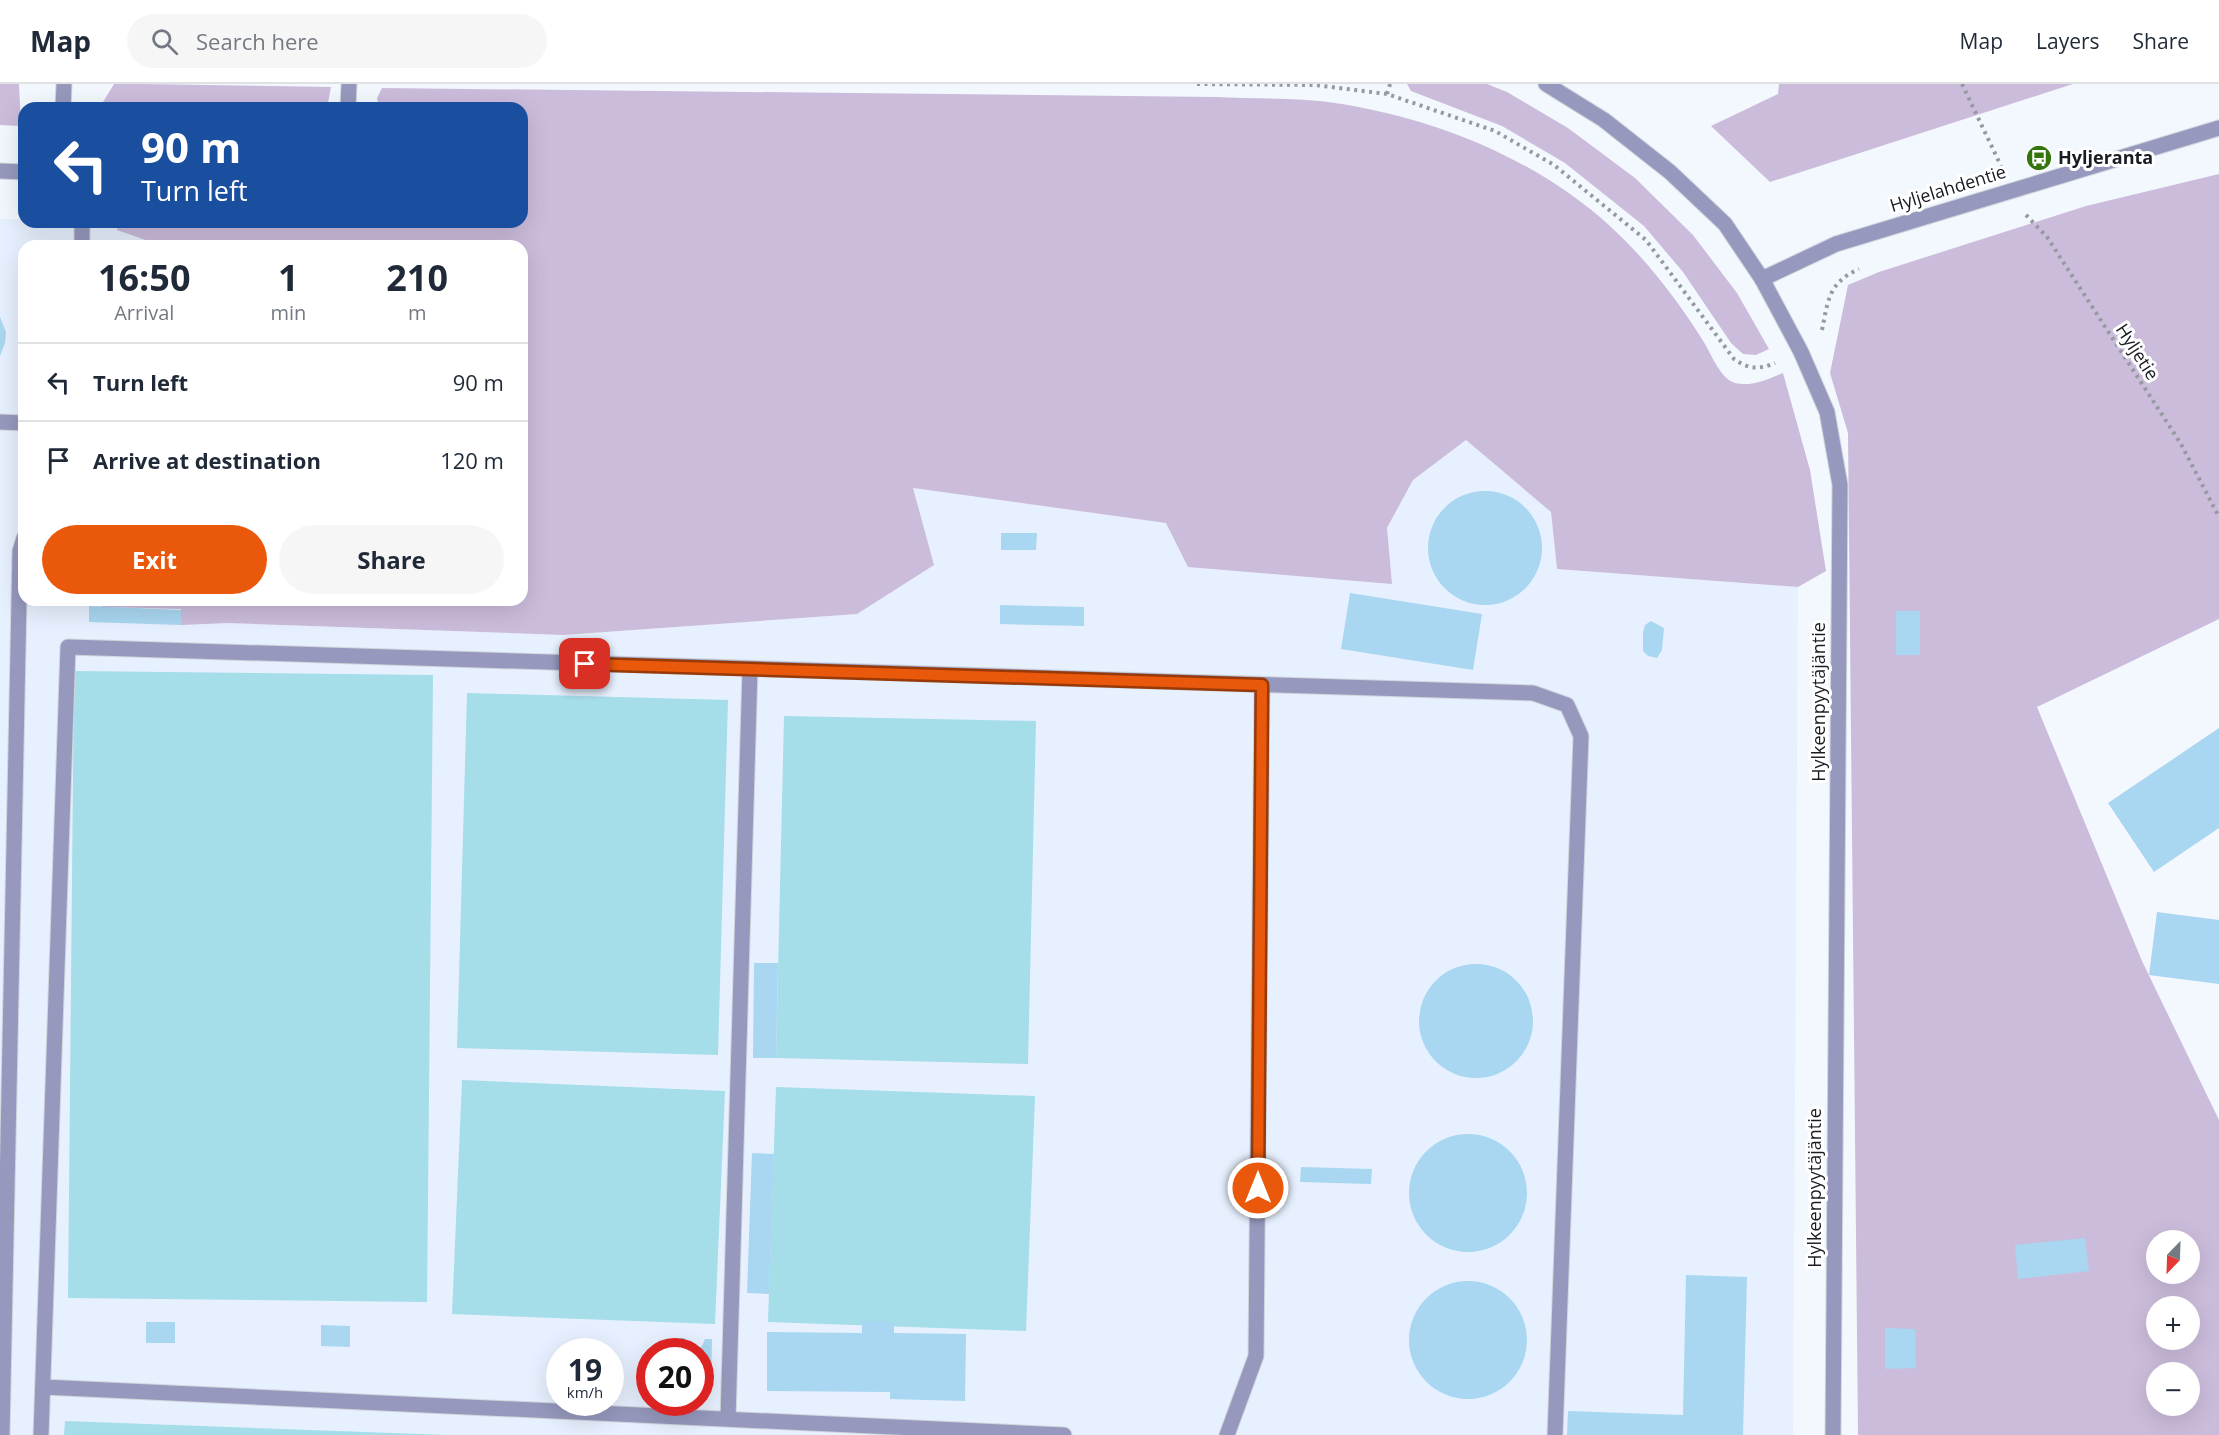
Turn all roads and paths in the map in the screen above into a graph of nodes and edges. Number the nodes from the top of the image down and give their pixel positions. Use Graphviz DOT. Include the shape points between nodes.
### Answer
graph roads {
  1 [pos="64,84"];
  2 [pos="349,84"];
  3 [pos="1197,84"];
  4 [pos="1390,84"];
  5 [pos="1546,84"];
  6 [pos="1962,84"];
  7 [pos="1388,94"];
  8 [pos="63,102"];
  9 [pos="348,102"];
  10 [pos="2219,128"];
  11 [pos="2002,169"];
  12 [pos="0,171"];
  13 [pos="18,172"];
  14 [pos="2020,208"];
  15 [pos="1861,268"];
  16 [pos="1762,279"];
  17 [pos="1801,352"];
  18 [pos="0,422"];
  19 [pos="18,423"];
  20 [pos="2219,518"];
  21 [pos="18,606"];
  22 [pos="750,669"];
  23 [pos="1262,685"];
  24 [pos="43,1387"];
  25 [pos="728,1419"];
  26 [pos="2,1435"];
  27 [pos="41,1435"];
  28 [pos="1064,1435"];
  29 [pos="1227,1435"];
  30 [pos="1555,1435"];
  31 [pos="1833,1435"];
  1 -- 8 [label="street"];
  2 -- 9 [label="street"];
  3 -- 7 [label="path" via="1315,85"];
  4 -- 7 [label="path"];
  5 -- 16 [label="street, Hylkeenpyytäjäntie" via="1604,120 1670,172 1725,224"];
  6 -- 11 [label="path"];
  7 -- 17 [label="path" via="1495,131 1554,165 1646,240 1734,359 1745,366 1762,369"];
  10 -- 16 [label="street, Hyljelahdentie" via="1836,244"];
  12 -- 13 [label="street"];
  14 -- 20 [label="path, Hyljetie" via="2047,237 2181,444"];
  15 -- 17 [label="path" via="1842,276 1829,295 1819,342"];
  16 -- 17 [label="street, Hylkeenpyytäjäntie"];
  17 -- 31 [label="street, Hylkeenpyytäjäntie" via="1827,412 1840,485"];
  18 -- 19 [label="street"];
  21 -- 26 [label="street"];
  22 -- 23 [label="street"];
  22 -- 24 [label="street" via="68,647"];
  22 -- 25 [label="street"];
  23 -- 29 [label="street" via="1256,1356"];
  23 -- 30 [label="street" via="1533,693 1568,705 1581,736"];
  24 -- 25 [label="street"];
  24 -- 27 [label="street"];
  25 -- 28 [label="street"];
}
